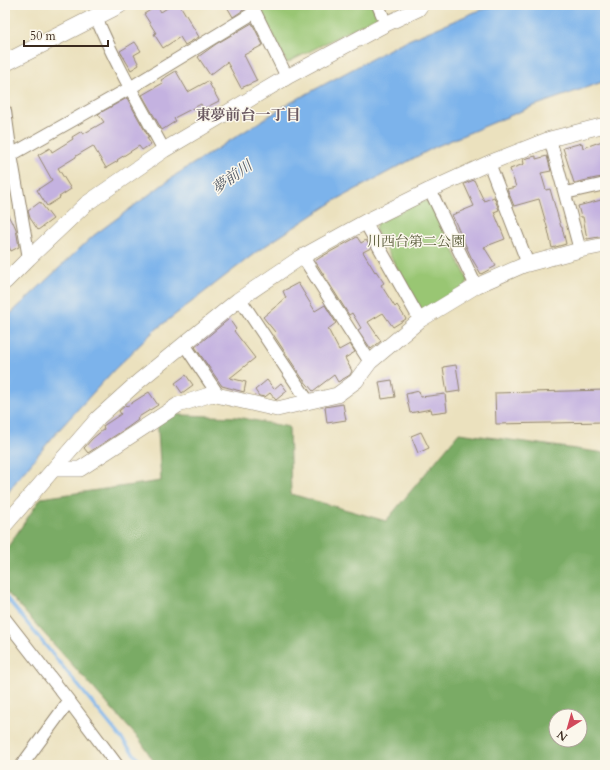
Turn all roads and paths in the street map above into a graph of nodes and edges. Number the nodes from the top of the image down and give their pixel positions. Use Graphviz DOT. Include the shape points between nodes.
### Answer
graph roads {
  1 [pos="119,5"];
  2 [pos="378,5"];
  3 [pos="421,5"];
  4 [pos="253,9"];
  5 [pos="96,17"];
  6 [pos="386,24"];
  7 [pos="5,63"];
  8 [pos="288,77"];
  9 [pos="130,88"];
  10 [pos="5,111"];
  11 [pos="605,125"];
  12 [pos="550,139"];
  13 [pos="164,150"];
  14 [pos="11,155"];
  15 [pos="489,163"];
  16 [pos="605,184"];
  17 [pos="430,190"];
  18 [pos="565,193"];
  19 [pos="365,222"];
  20 [pos="605,245"];
  21 [pos="580,250"];
  22 [pos="303,257"];
  23 [pos="29,258"];
  24 [pos="528,264"];
  25 [pos="5,282"];
  26 [pos="476,286"];
  27 [pos="240,299"];
  28 [pos="420,320"];
  29 [pos="184,344"];
  30 [pos="370,362"];
  31 [pos="219,396"];
  32 [pos="308,401"];
  33 [pos="55,469"];
  34 [pos="5,525"];
  35 [pos="7,627"];
  36 [pos="69,701"];
  37 [pos="22,765"];
  38 [pos="117,765"];
  1 -- 5 [label="main road"];
  2 -- 6 [label="street"];
  3 -- 6 [label="street" via="418,9"];
  4 -- 8 [label="street"];
  4 -- 9 [label="street"];
  5 -- 7 [label="main road"];
  5 -- 9 [label="street"];
  6 -- 8 [label="street"];
  8 -- 13 [label="street"];
  9 -- 13 [label="street"];
  9 -- 14 [label="street"];
  10 -- 14 [label="street"];
  11 -- 12 [label="street"];
  12 -- 15 [label="street"];
  12 -- 18 [label="street"];
  13 -- 23 [label="street" via="86,204"];
  14 -- 23 [label="street"];
  15 -- 17 [label="street"];
  15 -- 24 [label="street"];
  16 -- 18 [label="street"];
  17 -- 19 [label="street"];
  17 -- 26 [label="street"];
  18 -- 21 [label="street"];
  19 -- 22 [label="street"];
  19 -- 28 [label="street"];
  20 -- 21 [label="street"];
  21 -- 24 [label="street"];
  22 -- 27 [label="street"];
  22 -- 30 [label="street"];
  23 -- 25 [label="street"];
  24 -- 26 [label="street"];
  26 -- 28 [label="street"];
  27 -- 29 [label="street"];
  27 -- 32 [label="street"];
  28 -- 30 [label="street"];
  29 -- 31 [label="street"];
  29 -- 33 [label="street" via="98,418"];
  30 -- 32 [label="street" via="356,381 337,395"];
  31 -- 32 [label="street" via="277,409"];
  31 -- 33 [label="street" via="212,394 178,405 80,469"];
  33 -- 34 [label="street"];
  35 -- 36 [label="street"];
  36 -- 37 [label="street"];
  36 -- 38 [label="street"];
}
